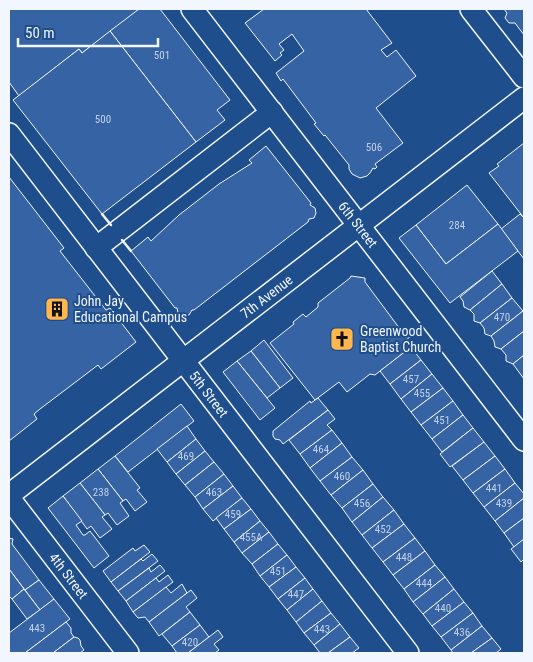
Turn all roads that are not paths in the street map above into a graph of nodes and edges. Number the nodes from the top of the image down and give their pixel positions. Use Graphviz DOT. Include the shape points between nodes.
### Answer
graph roads {
  1 [pos="192,9"];
  2 [pos="471,9"];
  3 [pos="524,78"];
  4 [pos="524,98"];
  5 [pos="272,112"];
  6 [pos="9,134"];
  7 [pos="359,226"];
  8 [pos="96,248"];
  9 [pos="183,361"];
  10 [pos="524,440"];
  11 [pos="9,497"];
  12 [pos="128,653"];
  13 [pos="408,653"];
  1 -- 5 [label="street, 6th Street"];
  2 -- 3 [label="street"];
  4 -- 7 [label="street, 7th Avenue"];
  5 -- 7 [label="street, 6th Street"];
  5 -- 8 [label="street"];
  6 -- 8 [label="street, 5th Street"];
  7 -- 9 [label="street, 7th Avenue"];
  7 -- 10 [label="street, 6th Street"];
  8 -- 9 [label="street, 5th Street"];
  9 -- 11 [label="street, 7th Avenue"];
  9 -- 13 [label="street, 5th Street"];
  11 -- 12 [label="street, 4th Street"];
}
